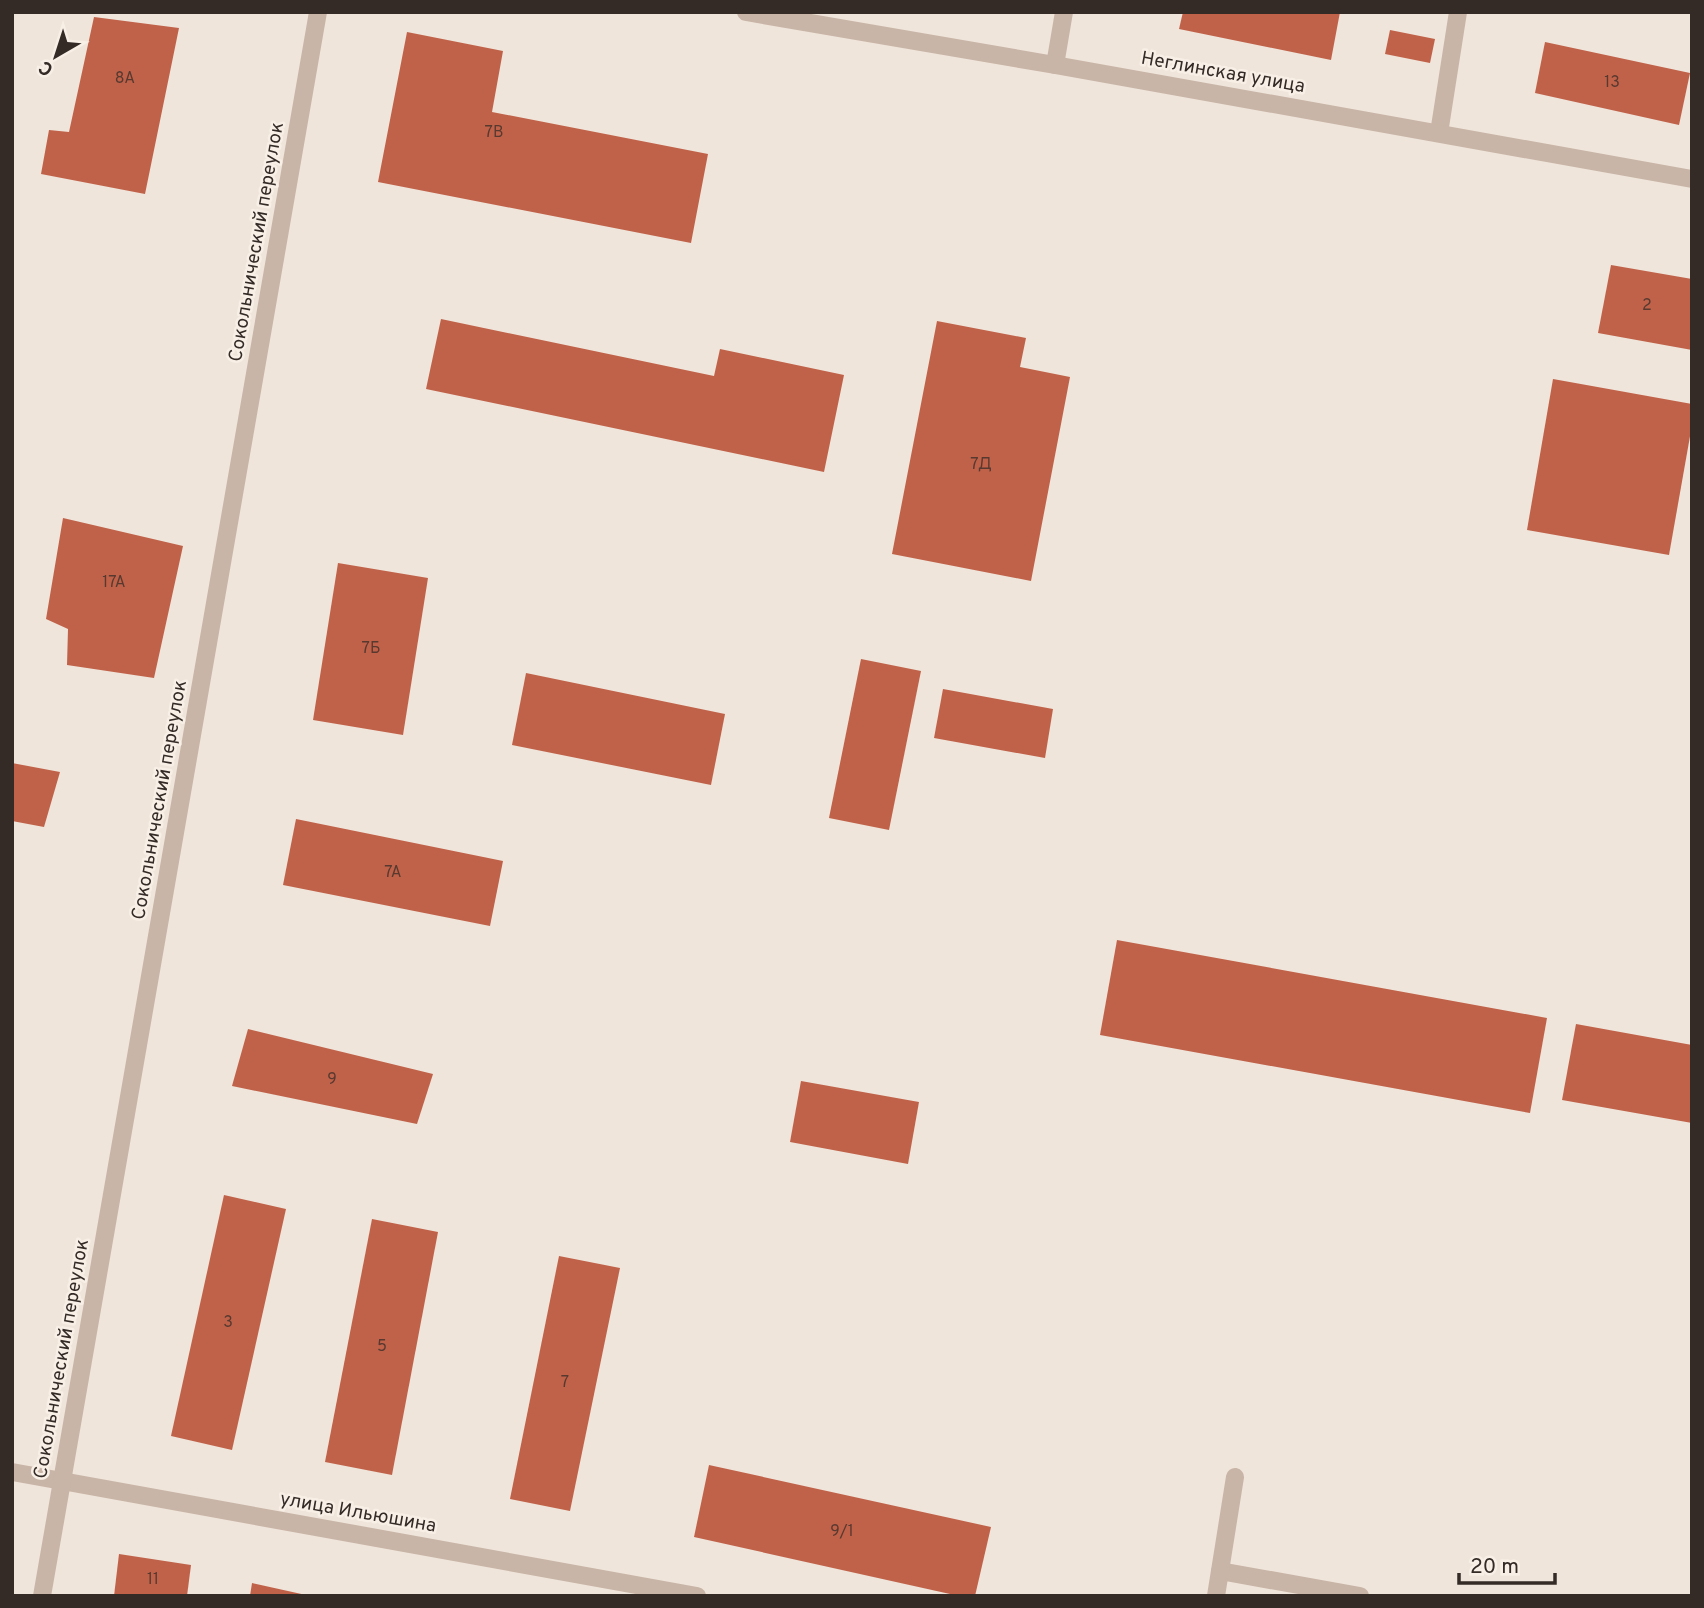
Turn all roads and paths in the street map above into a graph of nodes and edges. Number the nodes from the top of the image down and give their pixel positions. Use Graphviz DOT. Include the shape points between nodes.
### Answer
graph roads {
  1 [pos="318,12"];
  2 [pos="746,12"];
  3 [pos="1064,12"];
  4 [pos="1458,12"];
  5 [pos="1055,65"];
  6 [pos="1439,133"];
  7 [pos="1692,179"];
  8 [pos="12,1472"];
  9 [pos="1235,1476"];
  10 [pos="62,1481"];
  11 [pos="1220,1571"];
  12 [pos="42,1596"];
  13 [pos="697,1596"];
  14 [pos="1216,1596"];
  15 [pos="1360,1596"];
  1 -- 10 [label="street, Сокольнический переулок"];
  2 -- 5 [label="street, Неглинская улица"];
  3 -- 5 [label="street"];
  4 -- 6 [label="street"];
  5 -- 6 [label="street, Неглинская улица"];
  6 -- 7 [label="street, Неглинская улица"];
  8 -- 10 [label="street, улица Ильюшина"];
  9 -- 11 [label="street"];
  10 -- 12 [label="street, Сокольнический переулок"];
  10 -- 13 [label="street, улица Ильюшина"];
  11 -- 14 [label="street"];
  11 -- 15 [label="street"];
}
